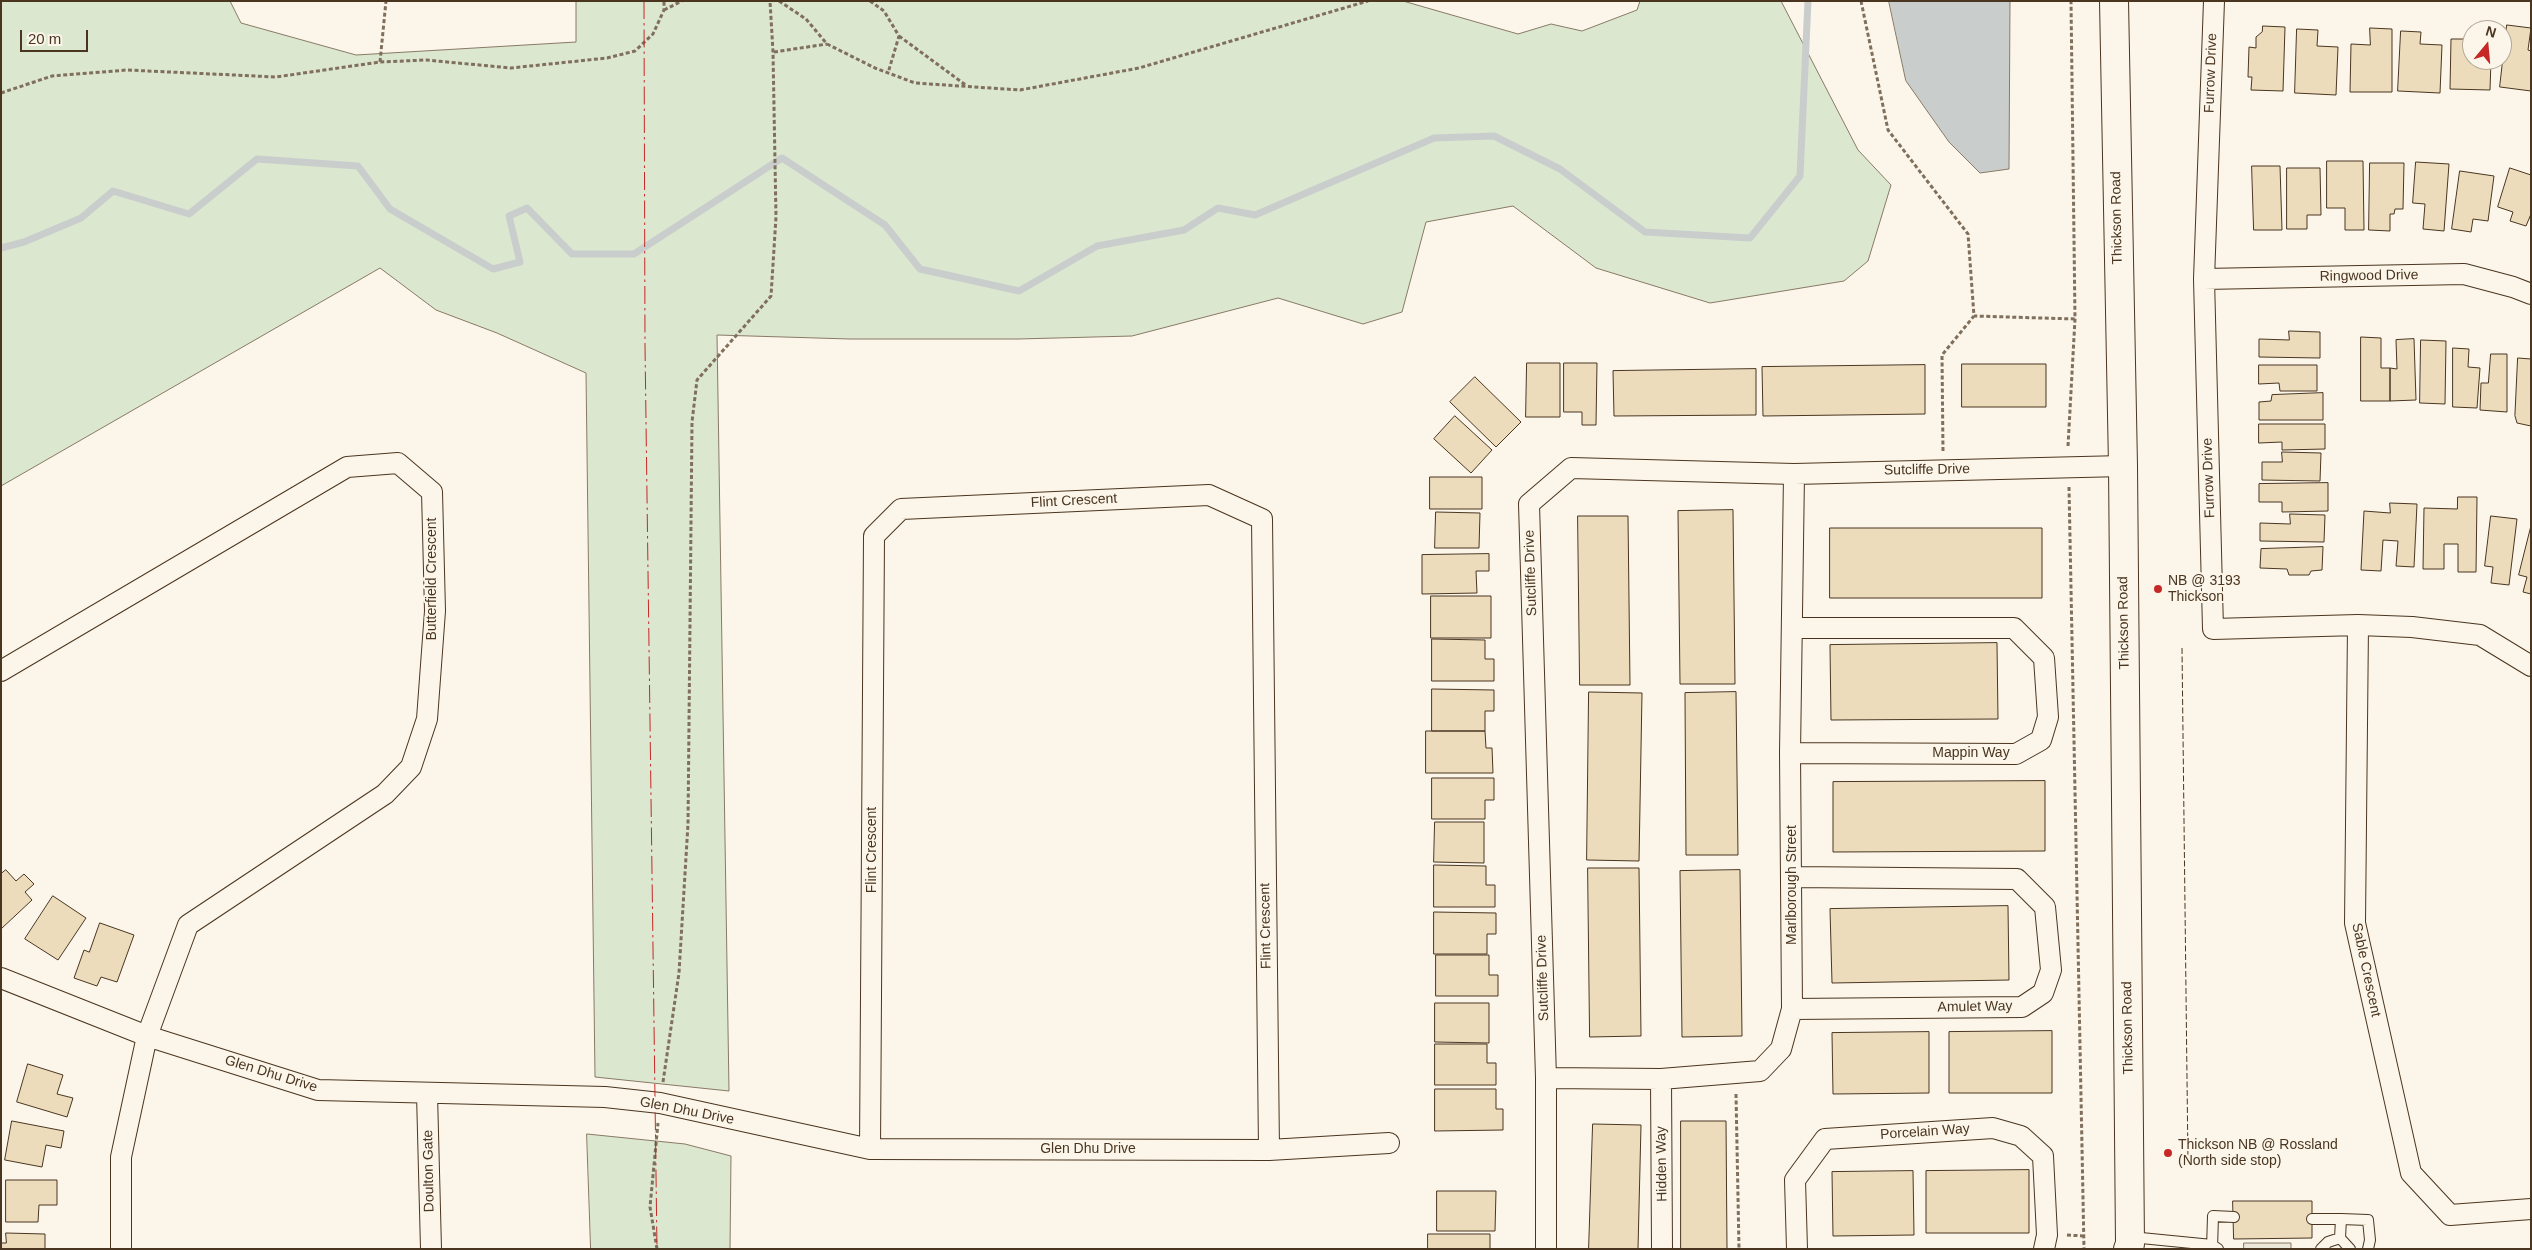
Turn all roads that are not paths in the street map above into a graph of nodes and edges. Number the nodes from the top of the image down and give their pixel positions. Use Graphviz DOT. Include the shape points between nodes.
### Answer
graph roads {
  1 [pos="2114,1"];
  2 [pos="2214,1"];
  3 [pos="2204,279"];
  4 [pos="2531,294"];
  5 [pos="2123,466"];
  6 [pos="1794,474"];
  7 [pos="2358,625"];
  8 [pos="1792,628"];
  9 [pos="2531,666"];
  10 [pos="1,670"];
  11 [pos="1790,753"];
  12 [pos="1793,878"];
  13 [pos="1,978"];
  14 [pos="1792,1009"];
  15 [pos="147,1036"];
  16 [pos="1546,1078"];
  17 [pos="1661,1080"];
  18 [pos="428,1094"];
  19 [pos="1389,1143"];
  20 [pos="870,1149"];
  21 [pos="1269,1150"];
  22 [pos="2531,1209"];
  23 [pos="2234,1217"];
  24 [pos="2312,1219"];
  25 [pos="2341,1219"];
  26 [pos="2340,1238"];
  27 [pos="2130,1245"];
  28 [pos="2214,1248"];
  29 [pos="121,1249"];
  30 [pos="431,1249"];
  31 [pos="1546,1249"];
  32 [pos="1662,1249"];
  33 [pos="1797,1249"];
  34 [pos="2044,1249"];
  35 [pos="2321,1249"];
  36 [pos="2350,1249"];
  37 [pos="2368,1249"];
  1 -- 5 [label="main road, Thickson Road"];
  2 -- 3 [label="street, Furrow Drive"];
  3 -- 4 [label="street, Ringwood Drive" via="2464,274"];
  3 -- 7 [label="street, Furrow Drive" via="2214,629"];
  5 -- 6 [label="street, Sutcliffe Drive"];
  5 -- 27 [label="main road, Thickson Road"];
  6 -- 8 [label="street, Marlborough Street"];
  6 -- 16 [label="street, Sutcliffe Drive" via="1571,468 1529,504"];
  7 -- 9 [label="street, Furrow Drive" via="2412,627 2480,636"];
  7 -- 22 [label="street, Sable Crescent" via="2355,923 2410,1173 2450,1215"];
  8 -- 11 [label="street, Marlborough Street"];
  8 -- 11 [label="street, Mappin Way" via="2014,628 2044,658 2048,717 2041,740 2016,754"];
  10 -- 15 [label="street, Butterfield Crescent" via="347,467 398,463 432,492 435,611 428,710 411,768 384,794 188,925"];
  11 -- 12 [label="street, Marlborough Street"];
  12 -- 14 [label="street, Marlborough Street"];
  12 -- 14 [label="street, Amulet Way" via="2016,879 2045,907 2051,970 2043,993 2022,1007"];
  13 -- 15 [label="street, Glen Dhu Drive"];
  14 -- 17 [label="street, Marlborough Street" via="1782,1049 1760,1071"];
  15 -- 18 [label="street, Glen Dhu Drive" via="318,1090"];
  15 -- 29 [label="street, Butterfield Crescent" via="121,1157"];
  16 -- 17 [label="street, Marlborough Street"];
  16 -- 31 [label="street, Sutcliffe Drive"];
  17 -- 32 [label="street, Hidden Way"];
  18 -- 20 [label="street, Glen Dhu Drive" via="605,1097 660,1104"];
  18 -- 30 [label="street, Doulton Gate"];
  19 -- 21 [label="street, Glen Dhu Drive"];
  20 -- 21 [label="street, Glen Dhu Drive"];
  20 -- 21 [label="street, Flint Crescent" via="874,536 901,509 1209,494 1262,519"];
  23 -- 28 [label="lane" via="2213,1216"];
  24 -- 25 [label="lane"];
  25 -- 26 [label="lane"];
  25 -- 37 [label="lane" via="2368,1220"];
  26 -- 35 [label="lane" via="2328,1242"];
  26 -- 36 [label="lane"];
  27 -- 28 [label="lane"];
  33 -- 34 [label="street, Porcelain Way" via="1795,1180 1825,1139 1992,1128 2021,1136 2043,1156 2047,1235"];
}
